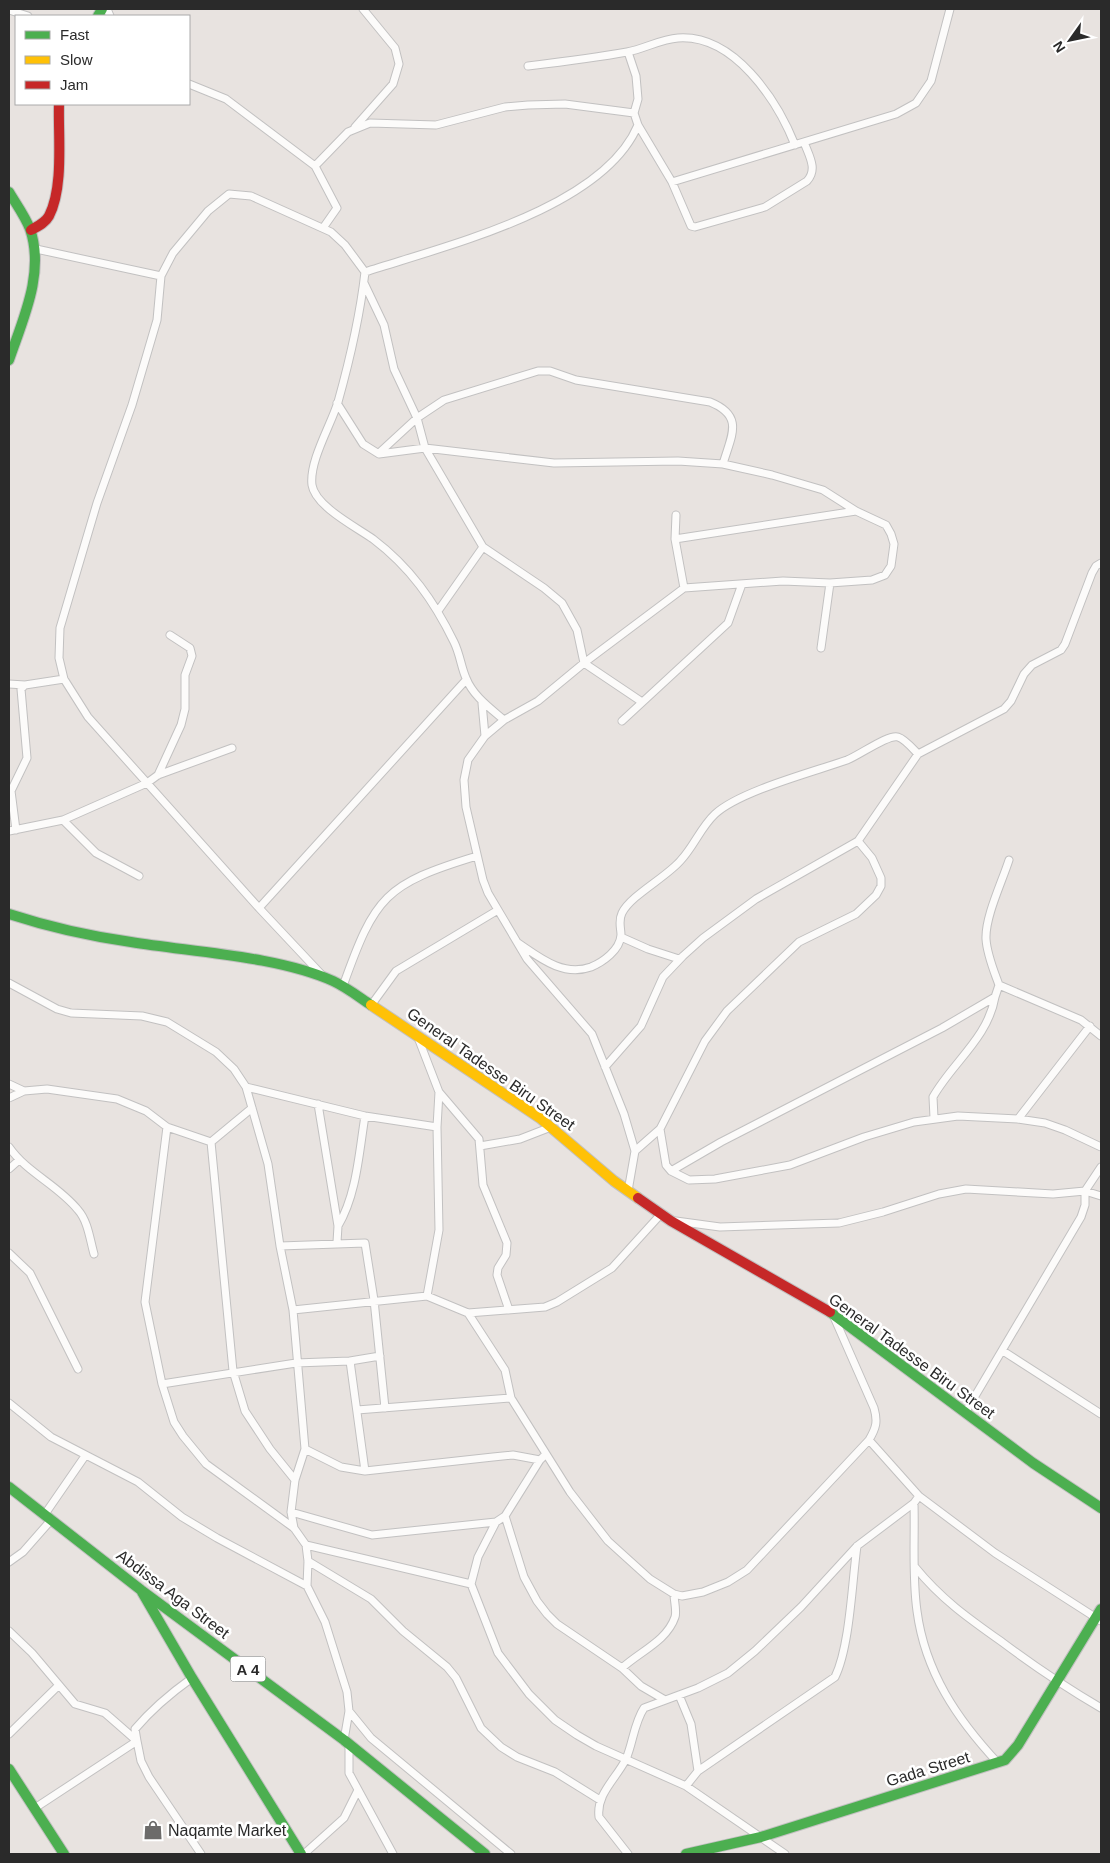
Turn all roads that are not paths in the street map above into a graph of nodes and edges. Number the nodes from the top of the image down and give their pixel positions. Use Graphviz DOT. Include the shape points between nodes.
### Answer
graph roads {
  1 [pos="363,9"];
  2 [pos="950,9"];
  3 [pos="9,10"];
  4 [pos="25,15"];
  5 [pos="628,52"];
  6 [pos="528,66"];
  7 [pos="190,84"];
  8 [pos="59,105"];
  9 [pos="634,113"];
  10 [pos="638,125"];
  11 [pos="355,127"];
  12 [pos="804,142"];
  13 [pos="795,145"];
  14 [pos="315,166"];
  15 [pos="672,182"];
  16 [pos="9,192"];
  17 [pos="323,228"];
  18 [pos="31,230"];
  19 [pos="36,249"];
  20 [pos="365,272"];
  21 [pos="161,276"];
  22 [pos="364,282"];
  23 [pos="9,360"];
  24 [pos="338,403"];
  25 [pos="417,418"];
  26 [pos="425,448"];
  27 [pos="379,454"];
  28 [pos="723,464"];
  29 [pos="856,511"];
  30 [pos="676,515"];
  31 [pos="675,539"];
  32 [pos="483,547"];
  33 [pos="1101,563"];
  34 [pos="830,583"];
  35 [pos="742,584"];
  36 [pos="684,588"];
  37 [pos="438,611"];
  38 [pos="170,634"];
  39 [pos="820,648"];
  40 [pos="584,663"];
  41 [pos="64,679"];
  42 [pos="466,680"];
  43 [pos="9,684"];
  44 [pos="25,685"];
  45 [pos="642,702"];
  46 [pos="482,703"];
  47 [pos="504,720"];
  48 [pos="622,721"];
  49 [pos="485,736"];
  50 [pos="232,748"];
  51 [pos="918,754"];
  52 [pos="158,775"];
  53 [pos="147,783"];
  54 [pos="63,820"];
  55 [pos="12,831"];
  56 [pos="858,841"];
  57 [pos="476,856"];
  58 [pos="1009,860"];
  59 [pos="139,876"];
  60 [pos="259,908"];
  61 [pos="498,910"];
  62 [pos="9,914"];
  63 [pos="621,937"];
  64 [pos="518,943"];
  65 [pos="679,959"];
  66 [pos="321,974"];
  67 [pos="9,983"];
  68 [pos="999,985"];
  69 [pos="343,986"];
  70 [pos="995,997"];
  71 [pos="372,1004"];
  72 [pos="1090,1026"];
  73 [pos="416,1033"];
  74 [pos="1101,1036"];
  75 [pos="605,1067"];
  76 [pos="9,1084"];
  77 [pos="246,1087"];
  78 [pos="24,1091"];
  79 [pos="438,1092"];
  80 [pos="9,1098"];
  81 [pos="318,1104"];
  82 [pos="252,1108"];
  83 [pos="365,1116"];
  84 [pos="934,1118"];
  85 [pos="1018,1119"];
  86 [pos="437,1127"];
  87 [pos="552,1127"];
  88 [pos="167,1128"];
  89 [pos="660,1129"];
  90 [pos="211,1142"];
  91 [pos="480,1146"];
  92 [pos="9,1147"];
  93 [pos="1101,1147"];
  94 [pos="635,1151"];
  95 [pos="18,1161"];
  96 [pos="1101,1167"];
  97 [pos="9,1169"];
  98 [pos="672,1171"];
  99 [pos="1085,1190"];
  100 [pos="628,1191"];
  101 [pos="1101,1196"];
  102 [pos="661,1214"];
  103 [pos="671,1221"];
  104 [pos="338,1226"];
  105 [pos="337,1242"];
  106 [pos="280,1246"];
  107 [pos="9,1254"];
  108 [pos="94,1254"];
  109 [pos="427,1296"];
  110 [pos="374,1300"];
  111 [pos="292,1310"];
  112 [pos="510,1310"];
  113 [pos="468,1313"];
  114 [pos="833,1314"];
  115 [pos="1003,1351"];
  116 [pos="380,1356"];
  117 [pos="350,1360"];
  118 [pos="296,1363"];
  119 [pos="78,1369"];
  120 [pos="233,1371"];
  121 [pos="162,1384"];
  122 [pos="511,1398"];
  123 [pos="9,1403"];
  124 [pos="385,1408"];
  125 [pos="357,1410"];
  126 [pos="965,1413"];
  127 [pos="1101,1414"];
  128 [pos="869,1440"];
  129 [pos="305,1449"];
  130 [pos="548,1454"];
  131 [pos="85,1456"];
  132 [pos="540,1460"];
  133 [pos="365,1471"];
  134 [pos="295,1480"];
  135 [pos="9,1487"];
  136 [pos="918,1496"];
  137 [pos="914,1503"];
  138 [pos="1101,1508"];
  139 [pos="291,1512"];
  140 [pos="505,1516"];
  141 [pos="49,1517"];
  142 [pos="496,1522"];
  143 [pos="294,1528"];
  144 [pos="306,1545"];
  145 [pos="857,1546"];
  146 [pos="308,1561"];
  147 [pos="9,1562"];
  148 [pos="915,1566"];
  149 [pos="471,1584"];
  150 [pos="307,1586"];
  151 [pos="141,1590"];
  152 [pos="674,1594"];
  153 [pos="1099,1616"];
  154 [pos="9,1630"];
  155 [pos="622,1668"];
  156 [pos="192,1678"];
  157 [pos="1056,1681"];
  158 [pos="59,1685"];
  159 [pos="679,1695"];
  160 [pos="665,1700"];
  161 [pos="1101,1708"];
  162 [pos="349,1711"];
  163 [pos="9,1734"];
  164 [pos="137,1740"];
  165 [pos="347,1742"];
  166 [pos="626,1759"];
  167 [pos="998,1763"];
  168 [pos="9,1769"];
  169 [pos="698,1771"];
  170 [pos="686,1786"];
  171 [pos="357,1792"];
  172 [pos="600,1800"];
  173 [pos="35,1808"];
  174 [pos="761,1837"];
  175 [pos="771,1851"];
  176 [pos="64,1854"];
  177 [pos="201,1854"];
  178 [pos="303,1854"];
  179 [pos="394,1854"];
  180 [pos="482,1854"];
  181 [pos="511,1854"];
  182 [pos="628,1854"];
  183 [pos="686,1854"];
  184 [pos="785,1854"];
  1 -- 11 [label="street" via="395,48 399,64 393,84"];
  2 -- 12 [label="street" via="931,81 916,103 896,114"];
  3 -- 4 [label="street"];
  5 -- 6 [label="street"];
  5 -- 9 [label="street" via="638,89"];
  5 -- 13 [label="street" via="676,38 689,38 715,46 738,60 770,97 784,118"];
  7 -- 14 [label="street" via="226,99"];
  8 -- 18 [label="main road" via="53,204 44,223"];
  9 -- 10 [label="street"];
  9 -- 11 [label="street" via="574,105 528,104 436,124 380,122"];
  10 -- 15 [label="street"];
  10 -- 20 [label="street" via="627,145 592,180 549,206 475,236"];
  11 -- 14 [label="street"];
  12 -- 13 [label="street"];
  12 -- 15 [label="street" via="814,167 807,181 765,206 699,227 691,226"];
  13 -- 15 [label="street"];
  14 -- 17 [label="street" via="337,208"];
  16 -- 18 [label="main road"];
  17 -- 20 [label="street" via="345,245"];
  17 -- 21 [label="street" via="252,196 229,194 196,225 173,253"];
  18 -- 19 [label="main road"];
  19 -- 21 [label="street"];
  19 -- 23 [label="main road" via="33,285"];
  20 -- 22 [label="street"];
  21 -- 41 [label="street" via="157,320 60,628 58,658"];
  22 -- 24 [label="street"];
  22 -- 25 [label="street" via="384,325 394,369"];
  24 -- 27 [label="street" via="364,444"];
  24 -- 37 [label="street" via="316,460 312,486 330,509 403,564"];
  25 -- 26 [label="street"];
  25 -- 27 [label="street"];
  25 -- 28 [label="street" via="444,400 538,371 550,371 576,380 710,402 723,407 731,416 734,428"];
  26 -- 27 [label="street"];
  26 -- 28 [label="street" via="554,463"];
  26 -- 32 [label="street"];
  28 -- 29 [label="street" via="823,490"];
  29 -- 31 [label="street"];
  29 -- 34 [label="street" via="886,525 894,544 891,566 884,575 872,580"];
  30 -- 31 [label="street"];
  31 -- 36 [label="street"];
  32 -- 37 [label="street"];
  32 -- 40 [label="street" via="562,603 577,630"];
  33 -- 51 [label="street" via="1092,573 1065,644 1060,650 1032,664 1011,702 993,716"];
  34 -- 35 [label="street" via="783,581"];
  34 -- 39 [label="street"];
  35 -- 36 [label="street"];
  35 -- 45 [label="street" via="728,623"];
  36 -- 40 [label="street"];
  37 -- 42 [label="street" via="455,644"];
  38 -- 52 [label="street" via="190,648 192,656 185,675 185,709 181,725"];
  40 -- 45 [label="street"];
  40 -- 47 [label="street" via="529,707"];
  41 -- 44 [label="street"];
  41 -- 53 [label="street" via="88,717"];
  42 -- 46 [label="street"];
  42 -- 60 [label="street"];
  43 -- 44 [label="street"];
  44 -- 55 [label="street" via="20,696 27,758 11,791"];
  45 -- 48 [label="street"];
  46 -- 47 [label="street"];
  46 -- 49 [label="street"];
  47 -- 49 [label="street"];
  49 -- 57 [label="street" via="468,760 464,780"];
  50 -- 52 [label="street"];
  51 -- 56 [label="street"];
  51 -- 63 [label="street" via="900,737 892,737 857,756 750,794 725,807 708,821 682,860 624,911"];
  52 -- 53 [label="street"];
  53 -- 54 [label="street"];
  53 -- 60 [label="street"];
  54 -- 55 [label="street"];
  54 -- 59 [label="street" via="96,853"];
  56 -- 65 [label="street" via="744,906"];
  56 -- 89 [label="street" via="872,858 881,878 876,895 856,914 799,942 727,1011 705,1041"];
  57 -- 61 [label="street" via="483,880"];
  57 -- 69 [label="street" via="425,873 390,894 365,928"];
  58 -- 68 [label="street" via="986,938"];
  60 -- 66 [label="street"];
  61 -- 64 [label="street"];
  61 -- 71 [label="street" via="396,971"];
  62 -- 66 [label="main road, General Tadesse Biru Street" via="86,936 198,951"];
  63 -- 64 [label="street" via="607,957 576,970 549,964"];
  63 -- 65 [label="street" via="648,950"];
  64 -- 75 [label="street" via="556,994 586,1025"];
  65 -- 75 [label="street" via="663,977 642,1026"];
  66 -- 69 [label="main road, General Tadesse Biru Street"];
  67 -- 77 [label="street" via="71,1013 142,1016 178,1027 216,1052 234,1069"];
  68 -- 70 [label="street"];
  68 -- 72 [label="street"];
  69 -- 71 [label="main road, General Tadesse Biru Street"];
  70 -- 84 [label="street" via="993,1008 970,1049 933,1097"];
  70 -- 98 [label="street"];
  71 -- 73 [label="main road, General Tadesse Biru Street"];
  72 -- 74 [label="street"];
  72 -- 85 [label="street"];
  73 -- 79 [label="street"];
  73 -- 87 [label="main road, General Tadesse Biru Street"];
  75 -- 94 [label="street"];
  76 -- 78 [label="street"];
  77 -- 81 [label="street"];
  77 -- 82 [label="street"];
  78 -- 80 [label="street"];
  78 -- 88 [label="street" via="55,1089 117,1099 146,1111"];
  79 -- 86 [label="street"];
  79 -- 91 [label="street" via="475,1133"];
  81 -- 83 [label="street"];
  81 -- 104 [label="street"];
  82 -- 90 [label="street"];
  82 -- 106 [label="street" via="268,1164"];
  83 -- 86 [label="street"];
  83 -- 104 [label="street" via="351,1196"];
  84 -- 85 [label="street"];
  84 -- 98 [label="street" via="890,1129 790,1165 699,1182"];
  85 -- 93 [label="street" via="1065,1130"];
  86 -- 109 [label="street" via="439,1230"];
  87 -- 91 [label="street" via="520,1139"];
  87 -- 100 [label="main road, General Tadesse Biru Street"];
  88 -- 90 [label="street"];
  88 -- 121 [label="street" via="145,1302"];
  89 -- 94 [label="street"];
  89 -- 98 [label="street" via="666,1165"];
  90 -- 120 [label="street"];
  91 -- 112 [label="street" via="483,1185 507,1243 506,1255 497,1275"];
  92 -- 95 [label="street"];
  94 -- 100 [label="street"];
  95 -- 97 [label="street"];
  95 -- 108 [label="street" via="79,1211"];
  96 -- 99 [label="street"];
  99 -- 101 [label="street"];
  99 -- 103 [label="street" via="1053,1194 966,1189 826,1224 720,1227"];
  99 -- 115 [label="street" via="1081,1217"];
  100 -- 102 [label="main road, General Tadesse Biru Street"];
  102 -- 103 [label="main road, General Tadesse Biru Street"];
  102 -- 112 [label="street" via="604,1274 545,1307"];
  103 -- 114 [label="main road, General Tadesse Biru Street"];
  104 -- 105 [label="street"];
  105 -- 106 [label="street"];
  105 -- 110 [label="street" via="365,1242"];
  106 -- 111 [label="street"];
  107 -- 119 [label="street" via="30,1274"];
  109 -- 110 [label="street"];
  109 -- 113 [label="street"];
  110 -- 111 [label="street"];
  110 -- 116 [label="street"];
  111 -- 118 [label="street"];
  112 -- 113 [label="street"];
  113 -- 122 [label="street" via="505,1370"];
  114 -- 126 [label="main road, General Tadesse Biru Street"];
  114 -- 128 [label="street" via="877,1418"];
  115 -- 126 [label="street"];
  115 -- 127 [label="street"];
  116 -- 117 [label="street"];
  116 -- 124 [label="street"];
  117 -- 118 [label="street"];
  117 -- 125 [label="street"];
  118 -- 120 [label="street"];
  118 -- 129 [label="street"];
  120 -- 121 [label="street"];
  120 -- 134 [label="street" via="245,1411 270,1450"];
  121 -- 143 [label="street" via="174,1422 194,1451 219,1475"];
  122 -- 124 [label="street"];
  122 -- 130 [label="street"];
  123 -- 131 [label="street" via="52,1437"];
  124 -- 125 [label="street"];
  125 -- 133 [label="street"];
  126 -- 138 [label="main road, General Tadesse Biru Street" via="1049,1475"];
  128 -- 136 [label="street"];
  128 -- 152 [label="street" via="747,1570 709,1590 682,1596"];
  129 -- 133 [label="street" via="341,1467"];
  129 -- 134 [label="street"];
  130 -- 132 [label="street"];
  130 -- 152 [label="street" via="570,1492 608,1541 650,1579"];
  131 -- 141 [label="street"];
  131 -- 150 [label="street" via="124,1473 182,1517"];
  132 -- 133 [label="street" via="513,1455"];
  132 -- 140 [label="street"];
  134 -- 139 [label="street"];
  135 -- 141 [label="main road, Abdissa Aga Street / A 4"];
  136 -- 137 [label="street"];
  136 -- 153 [label="street" via="995,1553"];
  137 -- 145 [label="street"];
  137 -- 148 [label="street"];
  139 -- 142 [label="street" via="372,1535"];
  139 -- 143 [label="street"];
  140 -- 142 [label="street"];
  140 -- 155 [label="street" via="522,1572 537,1602 557,1624"];
  141 -- 147 [label="street" via="23,1552"];
  141 -- 151 [label="main road, Abdissa Aga Street / A 4"];
  142 -- 149 [label="street" via="481,1551"];
  143 -- 144 [label="street"];
  144 -- 146 [label="street"];
  144 -- 149 [label="street"];
  145 -- 159 [label="street" via="801,1607 749,1656 718,1678"];
  145 -- 169 [label="street" via="841,1666 835,1677"];
  146 -- 150 [label="street"];
  146 -- 172 [label="street" via="371,1598 403,1631 447,1667 456,1678 481,1728 501,1747 555,1772"];
  148 -- 157 [label="street" via="952,1607"];
  148 -- 167 [label="street" via="920,1630 934,1674 960,1718"];
  149 -- 166 [label="street" via="498,1653 528,1694 567,1729"];
  150 -- 162 [label="street" via="325,1622 347,1692"];
  151 -- 156 [label="main road"];
  151 -- 165 [label="main road, Abdissa Aga Street / A 4"];
  152 -- 155 [label="street" via="676,1616 670,1628"];
  153 -- 157 [label="main road, Gada Street"];
  154 -- 158 [label="street"];
  155 -- 160 [label="street" via="641,1686"];
  156 -- 164 [label="street" via="162,1700 135,1729"];
  156 -- 178 [label="main road"];
  157 -- 161 [label="street"];
  157 -- 167 [label="main road, Gada Street" via="1018,1745"];
  158 -- 163 [label="street"];
  158 -- 164 [label="street" via="74,1704 110,1716"];
  159 -- 160 [label="street"];
  159 -- 169 [label="street" via="695,1740"];
  160 -- 166 [label="street" via="640,1713"];
  162 -- 165 [label="street"];
  162 -- 181 [label="street" via="371,1738"];
  164 -- 173 [label="street"];
  164 -- 177 [label="street" via="145,1769"];
  165 -- 171 [label="street" via="349,1773"];
  165 -- 180 [label="main road, Abdissa Aga Street / A 4"];
  166 -- 170 [label="street"];
  166 -- 172 [label="street"];
  167 -- 174 [label="main road, Gada Street"];
  168 -- 173 [label="main road"];
  169 -- 170 [label="street"];
  170 -- 174 [label="street"];
  171 -- 178 [label="street" via="344,1818"];
  171 -- 179 [label="street"];
  172 -- 182 [label="street" via="599,1817"];
  173 -- 176 [label="main road"];
  174 -- 175 [label="street"];
  174 -- 183 [label="main road, Gada Street"];
  175 -- 184 [label="street"];
}
